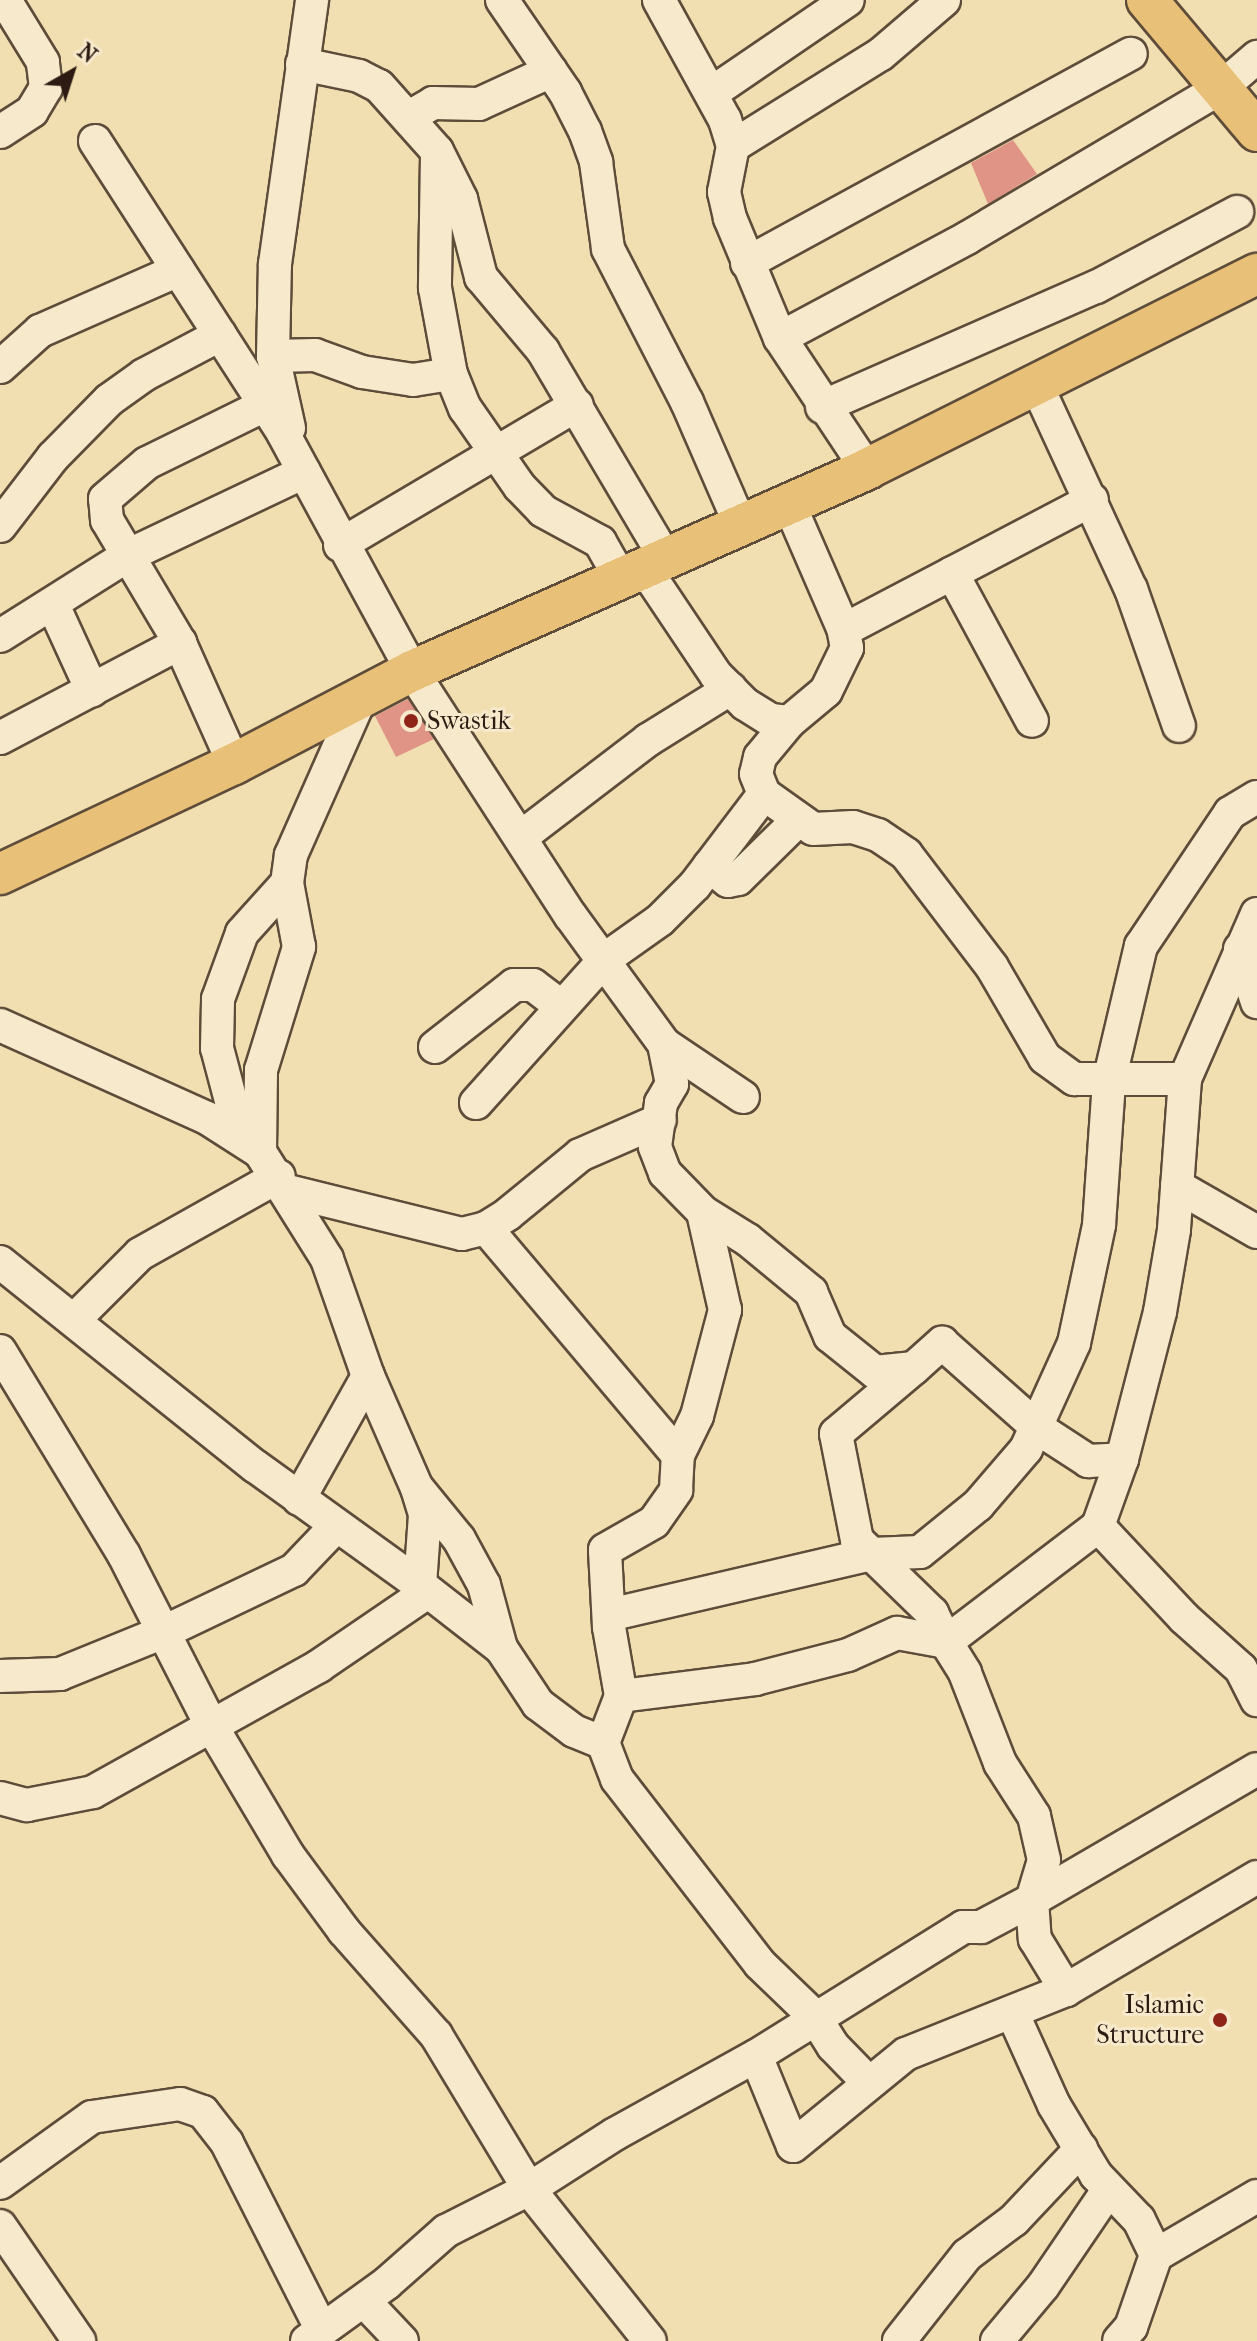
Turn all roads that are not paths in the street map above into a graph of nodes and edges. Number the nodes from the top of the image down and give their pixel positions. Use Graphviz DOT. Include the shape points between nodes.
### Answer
graph roads {
  1 [pos="5,0"];
  2 [pos="312,0"];
  3 [pos="502,0"];
  4 [pos="659,0"];
  5 [pos="848,0"];
  6 [pos="944,0"];
  7 [pos="1147,0"];
  8 [pos="1179,0"];
  9 [pos="1131,54"];
  10 [pos="302,64"];
  11 [pos="551,71"];
  12 [pos="1243,78"];
  13 [pos="713,92"];
  14 [pos="409,117"];
  15 [pos="1257,131"];
  16 [pos="0,132"];
  17 [pos="95,141"];
  18 [pos="733,146"];
  19 [pos="437,151"];
  20 [pos="1237,212"];
  21 [pos="747,263"];
  22 [pos="178,270"];
  23 [pos="1252,274"];
  24 [pos="220,335"];
  25 [pos="780,338"];
  26 [pos="273,356"];
  27 [pos="2,359"];
  28 [pos="451,374"];
  29 [pos="1037,386"];
  30 [pos="577,405"];
  31 [pos="263,406"];
  32 [pos="822,407"];
  33 [pos="494,456"];
  34 [pos="300,464"];
  35 [pos="867,469"];
  36 [pos="1092,500"];
  37 [pos="789,504"];
  38 [pos="0,526"];
  39 [pos="741,526"];
  40 [pos="340,545"];
  41 [pos="127,556"];
  42 [pos="644,569"];
  43 [pos="952,573"];
  44 [pos="53,605"];
  45 [pos="844,630"];
  46 [pos="0,636"];
  47 [pos="180,643"];
  48 [pos="412,671"];
  49 [pos="730,689"];
  50 [pos="92,690"];
  51 [pos="361,697"];
  52 [pos="1032,721"];
  53 [pos="789,722"];
  54 [pos="1179,726"];
  55 [pos="0,738"];
  56 [pos="234,764"];
  57 [pos="764,794"];
  58 [pos="1257,797"];
  59 [pos="797,821"];
  60 [pos="521,837"];
  61 [pos="709,866"];
  62 [pos="0,874"];
  63 [pos="287,883"];
  64 [pos="1257,914"];
  65 [pos="1240,949"];
  66 [pos="605,959"];
  67 [pos="1257,1002"];
  68 [pos="562,1007"];
  69 [pos="0,1025"];
  70 [pos="664,1044"];
  71 [pos="435,1047"];
  72 [pos="1185,1079"];
  73 [pos="1109,1081"];
  74 [pos="743,1097"];
  75 [pos="476,1103"];
  76 [pos="660,1120"];
  77 [pos="267,1163"];
  78 [pos="1177,1186"];
  79 [pos="703,1212"];
  80 [pos="486,1228"];
  81 [pos="1257,1232"];
  82 [pos="0,1262"];
  83 [pos="74,1320"];
  84 [pos="0,1351"];
  85 [pos="914,1368"];
  86 [pos="368,1376"];
  87 [pos="1039,1429"];
  88 [pos="678,1455"];
  89 [pos="1122,1459"];
  90 [pos="417,1488"];
  91 [pos="299,1499"];
  92 [pos="336,1526"];
  93 [pos="1098,1526"];
  94 [pos="872,1554"];
  95 [pos="423,1589"];
  96 [pos="609,1615"];
  97 [pos="166,1631"];
  98 [pos="946,1642"];
  99 [pos="501,1648"];
  100 [pos="0,1676"];
  101 [pos="621,1696"];
  102 [pos="1257,1700"];
  103 [pos="212,1727"];
  104 [pos="603,1743"];
  105 [pos="1257,1769"];
  106 [pos="0,1798"];
  107 [pos="1257,1877"];
  108 [pos="1032,1900"];
  109 [pos="1066,1990"];
  110 [pos="1012,2012"];
  111 [pos="814,2016"];
  112 [pos="756,2056"];
  113 [pos="868,2082"];
  114 [pos="1081,2149"];
  115 [pos="0,2183"];
  116 [pos="529,2189"];
  117 [pos="1109,2189"];
  118 [pos="1257,2196"];
  119 [pos="4,2240"];
  120 [pos="1156,2255"];
  121 [pos="364,2301"];
  122 [pos="315,2335"];
  123 [pos="637,2336"];
  124 [pos="79,2341"];
  125 [pos="402,2341"];
  126 [pos="899,2341"];
  127 [pos="997,2341"];
  128 [pos="1119,2341"];
  1 -- 16 [label="street" via="43,62 46,88 32,111"];
  2 -- 10 [label="street"];
  3 -- 11 [label="street"];
  4 -- 13 [label="street"];
  5 -- 13 [label="street"];
  6 -- 18 [label="street" via="881,54"];
  7 -- 12 [label="main road"];
  8 -- 12 [label="main road"];
  9 -- 21 [label="street"];
  10 -- 14 [label="street" via="359,76 379,86"];
  10 -- 26 [label="street" via="278,235"];
  11 -- 14 [label="street" via="479,104 433,103"];
  11 -- 39 [label="street" via="596,162 608,249 687,402"];
  12 -- 15 [label="main road"];
  12 -- 25 [label="street" via="967,238"];
  13 -- 18 [label="street"];
  14 -- 19 [label="street"];
  17 -- 22 [label="street"];
  18 -- 21 [label="street" via="724,192"];
  19 -- 28 [label="street" via="435,288"];
  19 -- 30 [label="street" via="461,199 481,277 543,351"];
  20 -- 32 [label="street" via="1096,287"];
  21 -- 25 [label="street"];
  22 -- 24 [label="street"];
  22 -- 27 [label="street" via="40,331"];
  23 -- 29 [label="main road"];
  24 -- 31 [label="street"];
  24 -- 38 [label="street" via="109,400 53,457"];
  25 -- 32 [label="street"];
  26 -- 28 [label="street" via="315,355 362,372 413,380"];
  26 -- 34 [label="street"];
  28 -- 33 [label="street"];
  29 -- 35 [label="main road"];
  29 -- 36 [label="street"];
  30 -- 33 [label="street"];
  30 -- 42 [label="street"];
  31 -- 34 [label="street"];
  31 -- 41 [label="street" via="147,463 105,499 107,520"];
  32 -- 35 [label="street"];
  33 -- 40 [label="street"];
  33 -- 42 [label="street" via="543,511"];
  34 -- 40 [label="street"];
  34 -- 41 [label="street"];
  35 -- 37 [label="main road"];
  36 -- 43 [label="street"];
  36 -- 54 [label="street" via="1131,589"];
  37 -- 39 [label="main road"];
  37 -- 45 [label="street"];
  39 -- 42 [label="main road"];
  40 -- 48 [label="street"];
  41 -- 44 [label="street"];
  41 -- 47 [label="street"];
  42 -- 48 [label="main road"];
  42 -- 49 [label="street" via="695,650"];
  43 -- 45 [label="street"];
  43 -- 52 [label="street"];
  44 -- 46 [label="street"];
  44 -- 50 [label="street"];
  45 -- 53 [label="street" via="847,648 826,691"];
  47 -- 50 [label="street"];
  47 -- 56 [label="street"];
  48 -- 51 [label="main road"];
  48 -- 60 [label="street"];
  49 -- 53 [label="street" via="771,720"];
  49 -- 60 [label="street" via="648,740"];
  50 -- 55 [label="street"];
  51 -- 56 [label="main road"];
  51 -- 63 [label="street" via="300,829"];
  53 -- 57 [label="street" via="760,757 756,774"];
  56 -- 62 [label="main road"];
  57 -- 59 [label="street"];
  57 -- 61 [label="street"];
  58 -- 73 [label="street" via="1230,813 1141,946"];
  59 -- 61 [label="street" via="754,869 738,879 728,881"];
  59 -- 73 [label="street" via="813,829 853,827 878,835 906,854 992,967 1045,1058 1074,1079"];
  60 -- 66 [label="street"];
  61 -- 66 [label="street" via="660,920"];
  63 -- 77 [label="street" via="299,947 261,1070"];
  63 -- 77 [label="street" via="242,933 218,999 217,1048"];
  64 -- 65 [label="street"];
  65 -- 67 [label="street"];
  65 -- 72 [label="street"];
  66 -- 68 [label="street"];
  66 -- 70 [label="street"];
  68 -- 71 [label="street" via="533,985 514,985"];
  68 -- 75 [label="street"];
  69 -- 77 [label="street"];
  70 -- 74 [label="street"];
  70 -- 76 [label="street" via="672,1084 661,1103"];
  72 -- 73 [label="street"];
  72 -- 78 [label="street"];
  73 -- 87 [label="street" via="1099,1225 1074,1343"];
  76 -- 79 [label="street" via="655,1147 665,1173"];
  76 -- 80 [label="street" via="580,1155"];
  77 -- 80 [label="street" via="430,1228 462,1234"];
  77 -- 83 [label="street" via="140,1254"];
  77 -- 86 [label="street" via="327,1259"];
  78 -- 81 [label="street"];
  78 -- 89 [label="street" via="1160,1312"];
  79 -- 85 [label="street" via="748,1240 811,1292 830,1336 875,1372"];
  79 -- 88 [label="street" via="725,1310 697,1416"];
  80 -- 88 [label="street"];
  82 -- 83 [label="street"];
  83 -- 91 [label="street"];
  84 -- 97 [label="street"];
  85 -- 87 [label="street" via="942,1343"];
  85 -- 94 [label="street" via="836,1434 857,1540"];
  86 -- 90 [label="street"];
  86 -- 91 [label="street"];
  87 -- 89 [label="street" via="1088,1461"];
  87 -- 94 [label="street" via="978,1505 920,1552"];
  88 -- 96 [label="street" via="676,1490 654,1522 605,1550"];
  89 -- 93 [label="street"];
  90 -- 95 [label="street" via="425,1515"];
  90 -- 99 [label="street" via="459,1539 484,1585"];
  91 -- 92 [label="street"];
  92 -- 95 [label="street"];
  92 -- 97 [label="street" via="294,1570"];
  93 -- 98 [label="street"];
  93 -- 102 [label="street" via="1184,1618 1241,1669"];
  94 -- 96 [label="street"];
  94 -- 98 [label="street" via="932,1613"];
  95 -- 99 [label="street"];
  95 -- 103 [label="street" via="319,1666"];
  96 -- 101 [label="street"];
  97 -- 100 [label="street" via="60,1674"];
  97 -- 103 [label="street"];
  98 -- 101 [label="street" via="897,1633 848,1655 755,1679"];
  98 -- 108 [label="street" via="965,1673 1000,1763 1034,1816 1044,1860"];
  99 -- 104 [label="street" via="538,1704 574,1731"];
  101 -- 104 [label="street"];
  103 -- 106 [label="street" via="93,1792 27,1805"];
  103 -- 116 [label="street" via="310,1889 436,2035"];
  104 -- 111 [label="street" via="617,1779 654,1832 713,1898 760,1964"];
  105 -- 108 [label="street"];
  107 -- 109 [label="street"];
  108 -- 109 [label="street" via="1035,1939"];
  108 -- 111 [label="street" via="981,1927 963,1927"];
  109 -- 110 [label="street"];
  110 -- 113 [label="street" via="906,2054"];
  110 -- 114 [label="street"];
  111 -- 112 [label="street"];
  111 -- 113 [label="street" via="833,2046"];
  112 -- 113 [label="street" via="793,2146"];
  112 -- 116 [label="street"];
  114 -- 117 [label="street"];
  114 -- 126 [label="street" via="1014,2220 967,2255"];
  115 -- 122 [label="street" via="92,2117 180,2104 203,2112 227,2143"];
  116 -- 121 [label="street" via="446,2231"];
  116 -- 123 [label="street"];
  117 -- 120 [label="street" via="1139,2220"];
  117 -- 127 [label="street" via="1043,2286"];
  118 -- 120 [label="street"];
  119 -- 124 [label="street"];
  120 -- 128 [label="street" via="1131,2327"];
  121 -- 122 [label="street"];
  121 -- 125 [label="street"];
}
